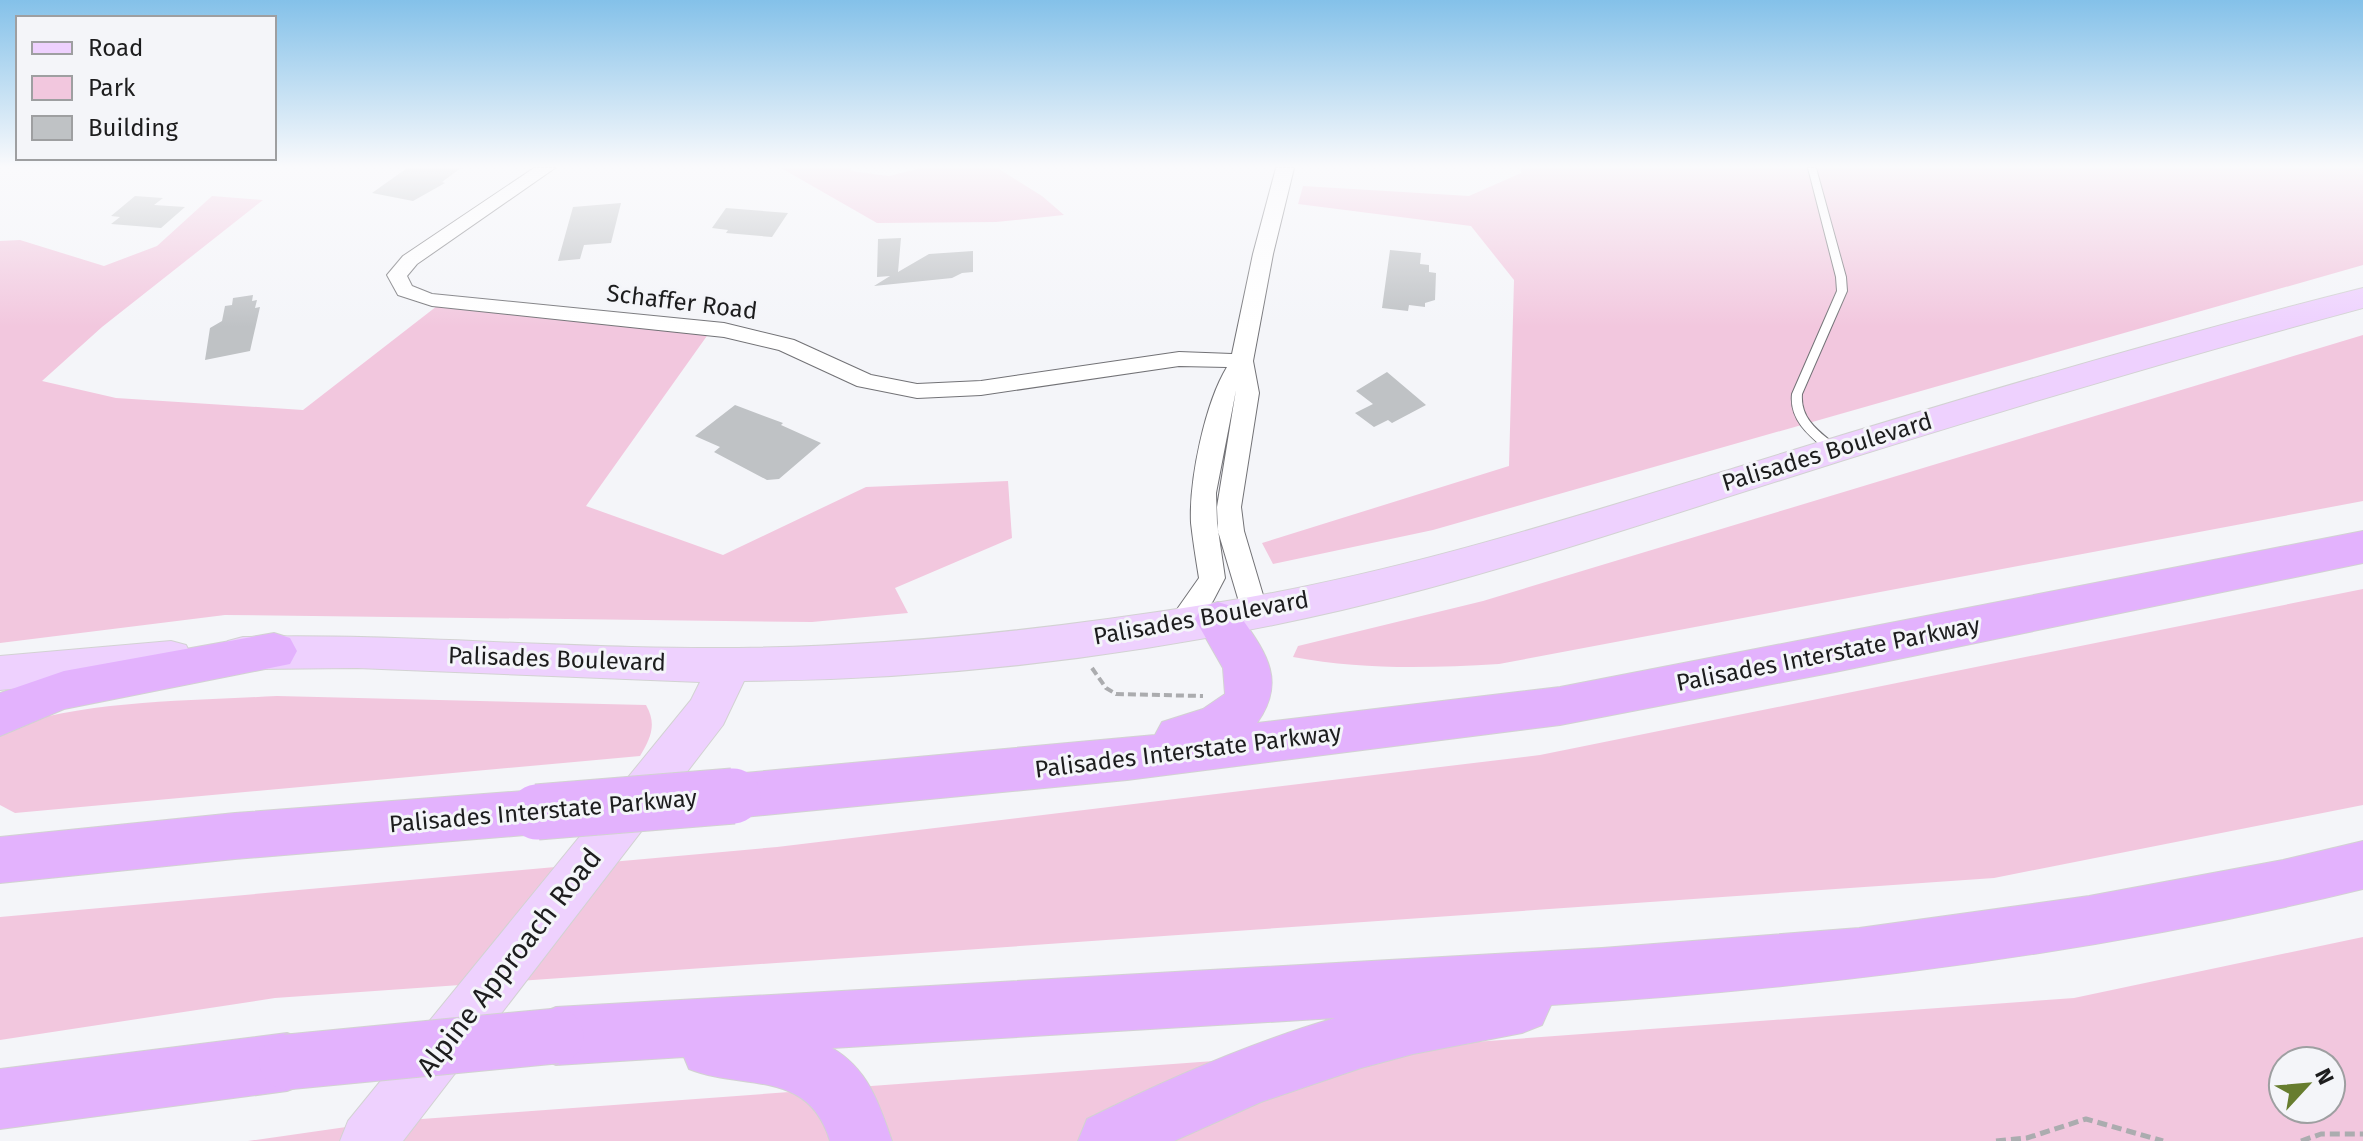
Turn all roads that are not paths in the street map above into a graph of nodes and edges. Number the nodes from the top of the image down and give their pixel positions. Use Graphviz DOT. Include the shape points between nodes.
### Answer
graph roads {
  1 [pos="467,221"];
  2 [pos="1271,221"];
  3 [pos="1826,221"];
  4 [pos="2363,298"];
  5 [pos="1242,361"];
  6 [pos="1233,408"];
  7 [pos="1834,450"];
  8 [pos="2363,547"];
  9 [pos="1218,619"];
  10 [pos="274,651"];
  11 [pos="730,665"];
  12 [pos="0,673"];
  13 [pos="0,716"];
  14 [pos="934,779"];
  15 [pos="335,828"];
  16 [pos="0,835"];
  17 [pos="0,860"];
  18 [pos="2363,865"];
  19 [pos="1859,954"];
  20 [pos="556,1036"];
  21 [pos="0,1099"];
  22 [pos="368,1141"];
  23 [pos="861,1141"];
  24 [pos="1109,1141"];
  1 -- 5 [label="street, Schaffer Road" via="410,260 397,275 405,292 432,300 745,334 795,349 865,381 917,391 981,388 1179,359"];
  2 -- 5 [label="street"];
  3 -- 7 [label="lane" via="1842,291 1795,405 1799,417"];
  4 -- 7 [label="main road, Palisades Boulevard" via="2052,383"];
  5 -- 6 [label="street" via="1224,391"];
  6 -- 9 [label="street" via="1229,507 1234,543"];
  6 -- 9 [label="street" via="1204,493 1212,578 1204,594"];
  7 -- 9 [label="main road, Palisades Boulevard" via="1501,552"];
  8 -- 14 [label="highway, Palisades Interstate Parkway" via="1560,706"];
  9 -- 11 [label="main road, Palisades Boulevard" via="877,659"];
  9 -- 14 [label="highway" via="1250,680 1249,695 1234,716 1207,730"];
  10 -- 11 [label="main road, Palisades Boulevard"];
  10 -- 12 [label="main road, Palisades Boulevard"];
  10 -- 13 [label="highway" via="64,690"];
  11 -- 22 [label="main road, Alpine Approach Road" via="707,712"];
  14 -- 15 [label="highway, Palisades Interstate Parkway, bridge"];
  15 -- 16 [label="highway"];
  15 -- 17 [label="highway, Palisades Interstate Parkway"];
  18 -- 19 [label="highway" via="2089,921"];
  19 -- 20 [label="highway" via="1586,976"];
  19 -- 24 [label="highway" via="1396,1028 1264,1069"];
  20 -- 21 [label="highway, bridge" via="287,1062"];
  20 -- 23 [label="highway" via="746,1051 800,1063 844,1096"];
}
